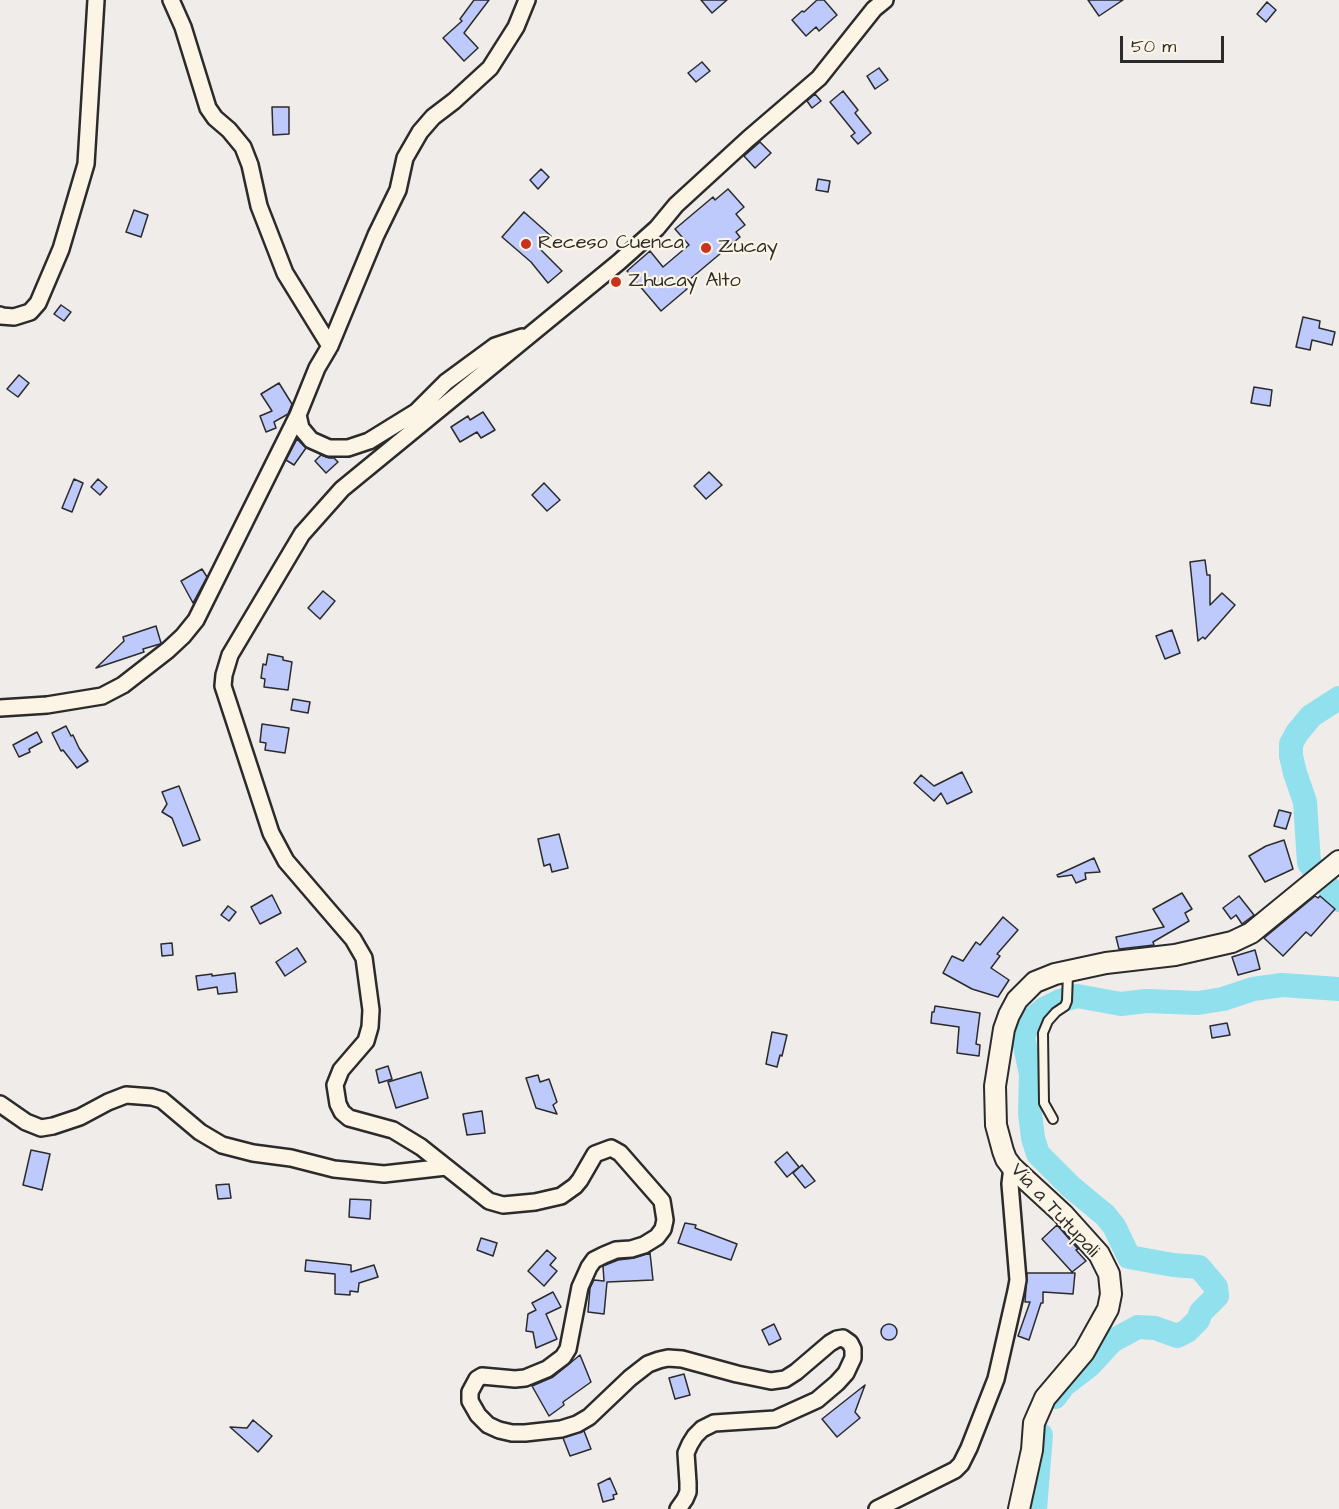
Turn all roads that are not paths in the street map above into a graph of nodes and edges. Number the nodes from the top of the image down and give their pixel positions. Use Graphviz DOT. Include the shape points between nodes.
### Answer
graph roads {
  1 [pos="96,0"];
  2 [pos="171,0"];
  3 [pos="527,0"];
  4 [pos="885,0"];
  5 [pos="0,315"];
  6 [pos="533,333"];
  7 [pos="330,346"];
  8 [pos="298,415"];
  9 [pos="0,708"];
  10 [pos="1333,866"];
  11 [pos="1068,974"];
  12 [pos="0,1104"];
  13 [pos="1053,1119"];
  14 [pos="446,1167"];
  15 [pos="1012,1167"];
  16 [pos="678,1509"];
  17 [pos="877,1509"];
  18 [pos="1019,1509"];
  1 -- 5 [label="street" via="86,164 61,249 39,303 30,312"];
  2 -- 7 [label="street" via="208,108 243,147 259,206 285,273"];
  3 -- 7 [label="street" via="516,27 490,68 433,117 405,158 398,190"];
  4 -- 6 [label="street" via="819,78 676,205 619,262"];
  6 -- 8 [label="street" via="495,346 446,382 416,412 369,441 348,448 329,448 311,440 301,428"];
  6 -- 14 [label="street" via="342,489 302,534 230,655 225,675 224,686 271,833 286,861 354,939 364,958 370,1027 366,1041 338,1075 338,1104 348,1118 393,1130"];
  7 -- 8 [label="street"];
  8 -- 9 [label="street" via="196,620 183,636 123,685 102,696"];
  10 -- 11 [label="street, Vía a Tutupali" via="1251,933 1232,942 1175,955 1106,963"];
  11 -- 13 [label="lane" via="1065,1006 1048,1021 1043,1033 1044,1103"];
  11 -- 15 [label="street, Vía a Tutupali" via="1055,974 1035,982 1017,1000 1004,1029 995,1086 996,1125"];
  12 -- 14 [label="street" via="41,1128 80,1117 126,1095 152,1097 162,1100 222,1145 253,1153 384,1174"];
  14 -- 16 [label="street" via="489,1201 521,1204 561,1196 580,1180 595,1154 611,1148 620,1153 662,1202 665,1220 657,1237 644,1245 604,1255 589,1267 580,1287 563,1357 525,1378 477,1379 470,1401 488,1425 499,1430 525,1433 577,1424 630,1378 659,1360 682,1359 771,1381 796,1372 837,1339 850,1343 853,1358 846,1373 817,1400 775,1419 714,1423 702,1429 686,1453 688,1492"];
  15 -- 17 [label="street" via="1018,1280 996,1379 969,1448 955,1470"];
  15 -- 18 [label="street, Vía a Tutupali" via="1099,1254 1109,1274 1111,1294 1108,1309 1090,1342 1045,1398 1034,1423"];
}
